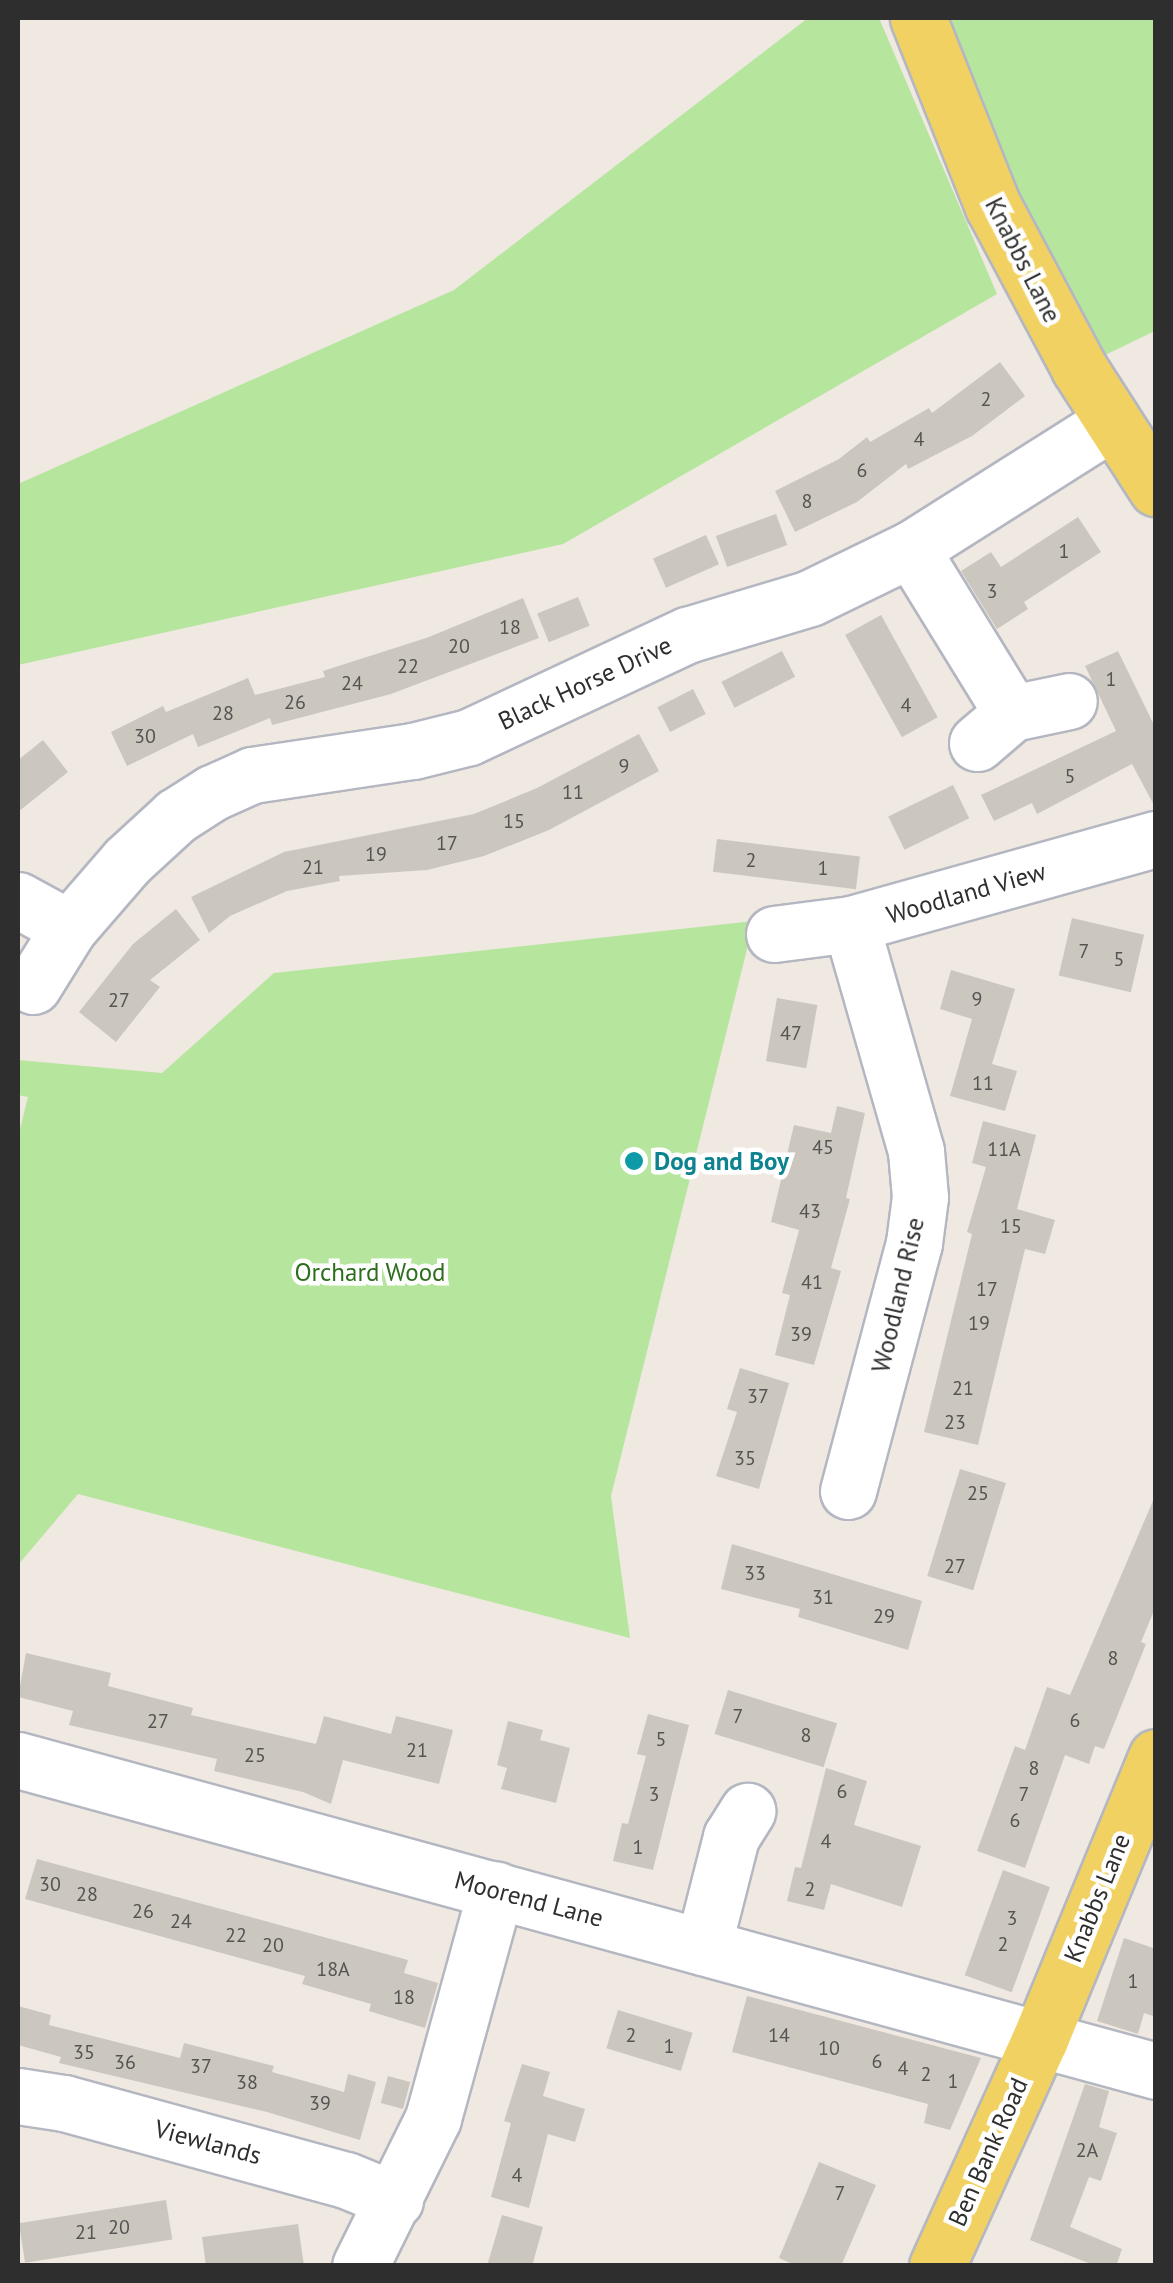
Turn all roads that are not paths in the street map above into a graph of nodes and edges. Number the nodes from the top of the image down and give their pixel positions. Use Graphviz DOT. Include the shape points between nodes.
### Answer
graph roads {
  1 [pos="918,18"];
  2 [pos="1112,422"];
  3 [pos="1156,488"];
  4 [pos="911,549"];
  5 [pos="1069,701"];
  6 [pos="1156,839"];
  7 [pos="18,900"];
  8 [pos="851,924"];
  9 [pos="69,928"];
  10 [pos="774,934"];
  11 [pos="33,986"];
  12 [pos="848,1491"];
  13 [pos="1156,1757"];
  14 [pos="18,1760"];
  15 [pos="746,1811"];
  16 [pos="496,1890"];
  17 [pos="703,1947"];
  18 [pos="1040,2039"];
  19 [pos="1156,2072"];
  20 [pos="18,2096"];
  21 [pos="395,2200"];
  22 [pos="360,2266"];
  23 [pos="937,2266"];
  1 -- 2 [label="main road, Knabbs Lane" via="993,206"];
  2 -- 3 [label="main road, Knabbs Lane"];
  2 -- 4 [label="street, Black Horse Drive"];
  4 -- 5 [label="street" via="995,728"];
  4 -- 9 [label="street, Black Horse Drive" via="810,598 687,635 469,737 252,776 176,816 96,892"];
  6 -- 8 [label="street, Woodland View"];
  7 -- 9 [label="street"];
  8 -- 10 [label="street, Woodland View"];
  8 -- 12 [label="street, Woodland Rise" via="916,1151 920,1197 914,1243"];
  9 -- 11 [label="street, Black Horse Drive"];
  13 -- 18 [label="main road, Knabbs Lane"];
  14 -- 16 [label="street, Moorend Lane"];
  15 -- 17 [label="street" via="731,1837"];
  16 -- 17 [label="street, Moorend Lane"];
  16 -- 21 [label="street" via="433,2118"];
  17 -- 18 [label="street, Moorend Lane"];
  18 -- 19 [label="street, Moorend Lane"];
  18 -- 23 [label="main road, Ben Bank Road"];
  20 -- 21 [label="street, Viewlands" via="346,2180"];
  21 -- 22 [label="street"];
}
